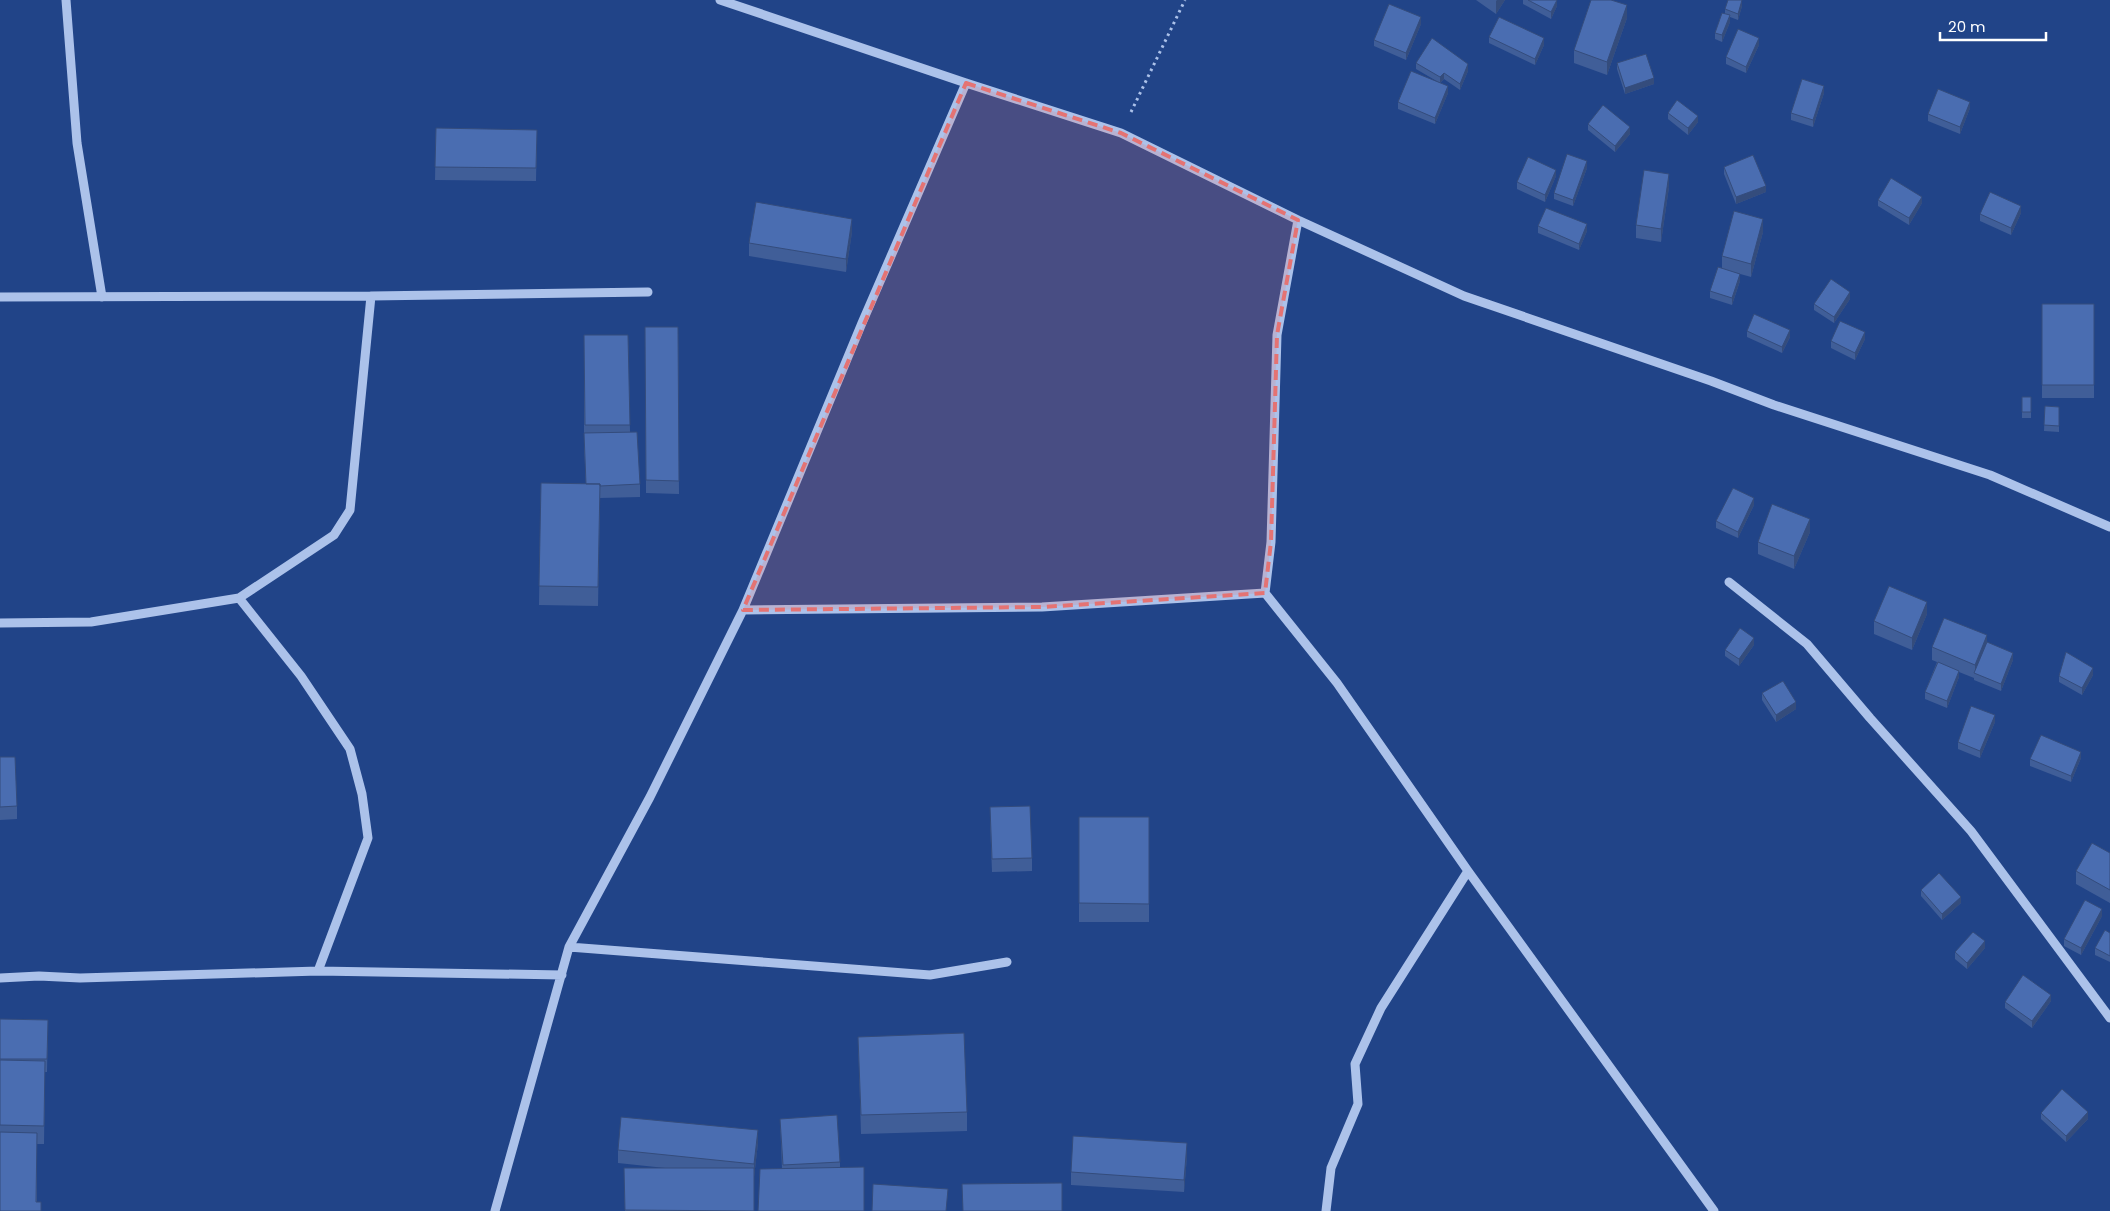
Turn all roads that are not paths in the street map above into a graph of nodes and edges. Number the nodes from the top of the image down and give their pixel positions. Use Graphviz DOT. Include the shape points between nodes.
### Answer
graph roads {
  1 [pos="66,0"];
  2 [pos="720,0"];
  3 [pos="966,83"];
  4 [pos="1298,220"];
  5 [pos="648,292"];
  6 [pos="371,296"];
  7 [pos="0,297"];
  8 [pos="102,297"];
  9 [pos="2110,527"];
  10 [pos="1729,582"];
  11 [pos="1265,593"];
  12 [pos="239,598"];
  13 [pos="743,610"];
  14 [pos="0,623"];
  15 [pos="1468,871"];
  16 [pos="569,947"];
  17 [pos="1007,962"];
  18 [pos="318,971"];
  19 [pos="562,975"];
  20 [pos="0,978"];
  21 [pos="2110,1018"];
  22 [pos="495,1211"];
  23 [pos="1326,1211"];
  24 [pos="1714,1211"];
  1 -- 8 [label="street" via="77,143"];
  2 -- 3 [label="street"];
  3 -- 4 [label="street" via="1122,133"];
  3 -- 13 [label="street"];
  4 -- 9 [label="street" via="1464,296 1774,405 1990,475"];
  4 -- 11 [label="street" via="1278,335 1272,542"];
  5 -- 6 [label="street"];
  6 -- 8 [label="street"];
  6 -- 12 [label="street" via="350,510 334,535"];
  7 -- 8 [label="street"];
  10 -- 21 [label="street" via="1807,644 1970,831"];
  11 -- 13 [label="street" via="1042,607"];
  11 -- 15 [label="street" via="1337,683"];
  12 -- 14 [label="street" via="91,622"];
  12 -- 18 [label="street" via="300,676 350,749 362,794 368,838"];
  13 -- 16 [label="street" via="650,797"];
  15 -- 23 [label="street" via="1381,1008 1355,1064 1358,1104 1331,1168"];
  15 -- 24 [label="street"];
  16 -- 17 [label="street" via="930,975"];
  16 -- 19 [label="street"];
  18 -- 19 [label="street"];
  18 -- 20 [label="street"];
  19 -- 22 [label="street"];
}
